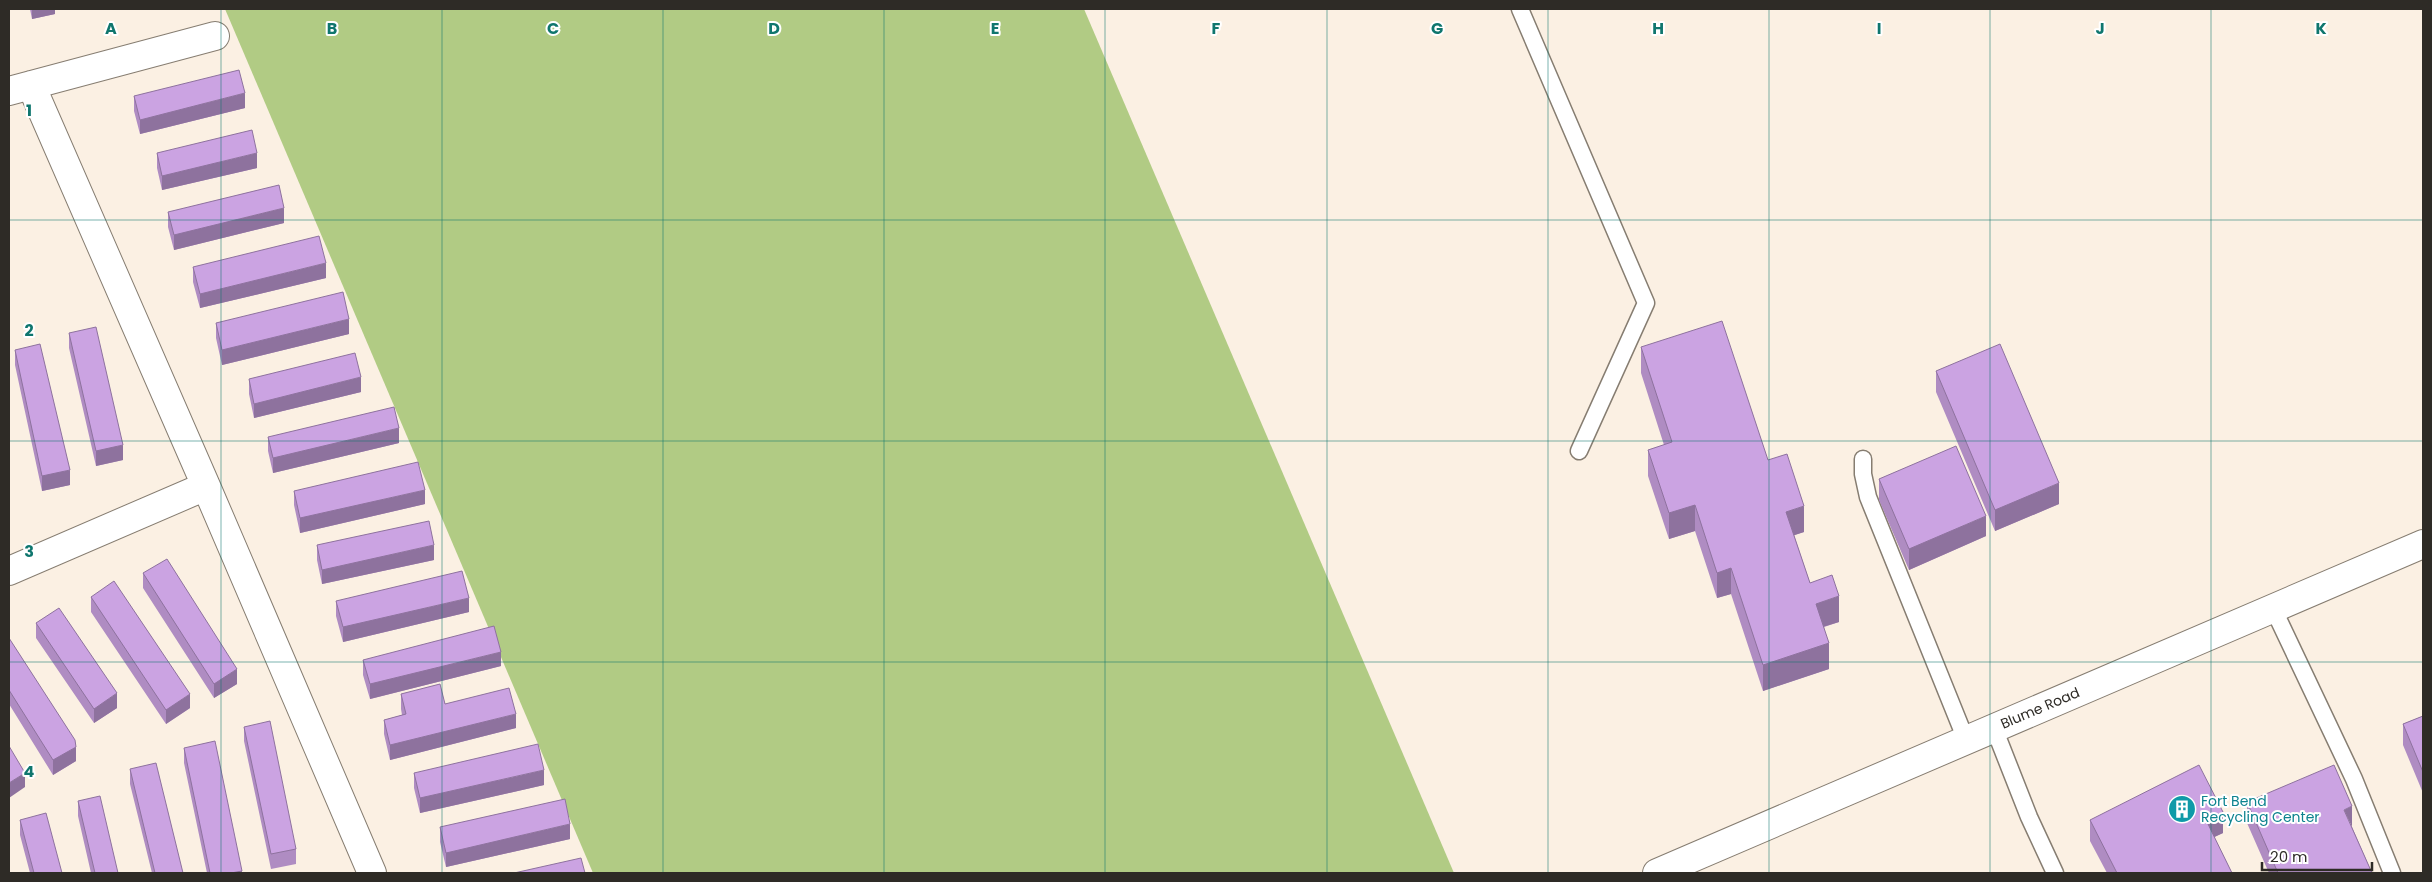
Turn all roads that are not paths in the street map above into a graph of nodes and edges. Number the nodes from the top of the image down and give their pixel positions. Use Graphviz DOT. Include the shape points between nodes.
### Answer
graph roads {
  1 [pos="1520,9"];
  2 [pos="215,36"];
  3 [pos="20,88"];
  4 [pos="1579,451"];
  5 [pos="1863,459"];
  6 [pos="206,486"];
  7 [pos="2423,544"];
  8 [pos="9,571"];
  9 [pos="2273,608"];
  10 [pos="1994,728"];
  11 [pos="1966,740"];
  12 [pos="372,873"];
  13 [pos="1657,873"];
  14 [pos="2055,873"];
  15 [pos="2392,873"];
  1 -- 4 [label="lane" via="1646,303"];
  2 -- 3 [label="street"];
  3 -- 6 [label="street"];
  5 -- 11 [label="lane" via="1868,497"];
  6 -- 8 [label="street"];
  6 -- 12 [label="street"];
  7 -- 9 [label="street, Blume Road"];
  9 -- 10 [label="street, Blume Road"];
  9 -- 15 [label="lane" via="2354,779"];
  10 -- 11 [label="street, Blume Road"];
  10 -- 14 [label="lane" via="2028,817"];
  11 -- 13 [label="street, Blume Road"];
}
